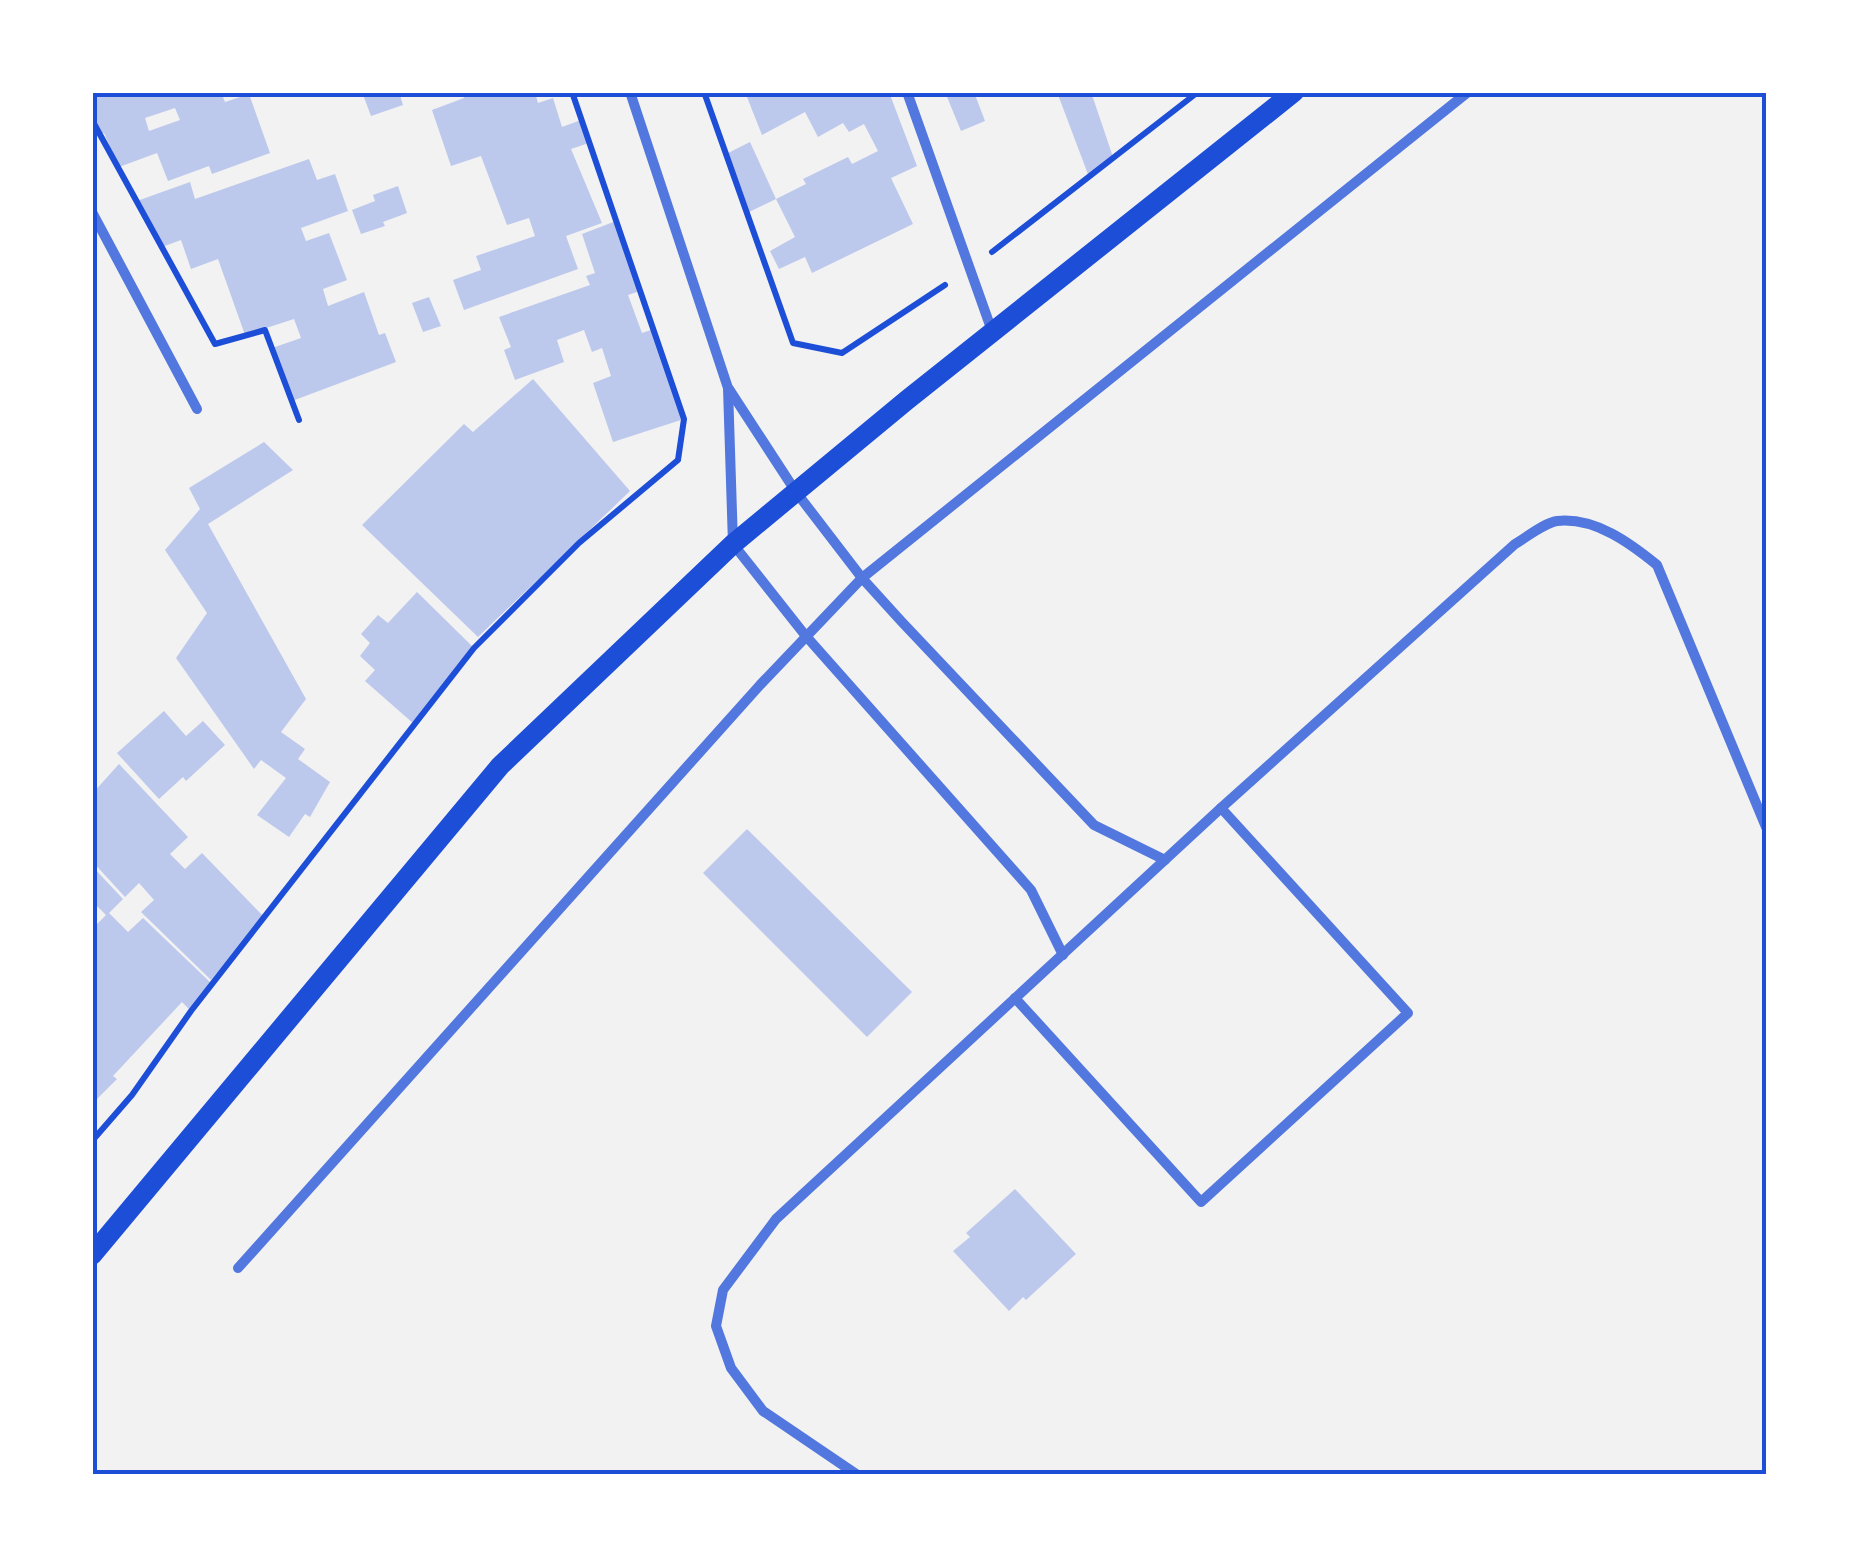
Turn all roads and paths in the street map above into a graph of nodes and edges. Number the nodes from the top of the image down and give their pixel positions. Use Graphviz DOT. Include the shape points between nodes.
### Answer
graph roads {
  1 [pos="572,92"];
  2 [pos="630,92"];
  3 [pos="704,92"];
  4 [pos="907,92"];
  5 [pos="1198,92"];
  6 [pos="1294,92"];
  7 [pos="1468,92"];
  8 [pos="92,120"];
  9 [pos="92,212"];
  10 [pos="970,268"];
  11 [pos="992,332"];
  12 [pos="728,388"];
  13 [pos="197,409"];
  14 [pos="299,420"];
  15 [pos="796,492"];
  16 [pos="733,544"];
  17 [pos="862,578"];
  18 [pos="805,635"];
  19 [pos="1222,808"];
  20 [pos="1766,826"];
  21 [pos="1165,860"];
  22 [pos="1062,955"];
  23 [pos="1016,998"];
  24 [pos="92,1141"];
  25 [pos="92,1255"];
  26 [pos="238,1268"];
  27 [pos="856,1474"];
  1 -- 24 [label="path" via="684,419 678,460 578,542 474,648"];
  2 -- 12 [label="street"];
  3 -- 10 [label="path" via="794,342 842,353"];
  4 -- 10 [label="street"];
  5 -- 10 [label="path"];
  6 -- 11 [label="main road"];
  7 -- 17 [label="street"];
  8 -- 14 [label="path" via="215,344 265,330"];
  9 -- 13 [label="street"];
  10 -- 11 [label="street"];
  11 -- 15 [label="main road"];
  12 -- 15 [label="street"];
  12 -- 16 [label="street"];
  15 -- 16 [label="main road"];
  15 -- 17 [label="street"];
  16 -- 18 [label="street"];
  16 -- 25 [label="main road" via="500,766"];
  17 -- 18 [label="street"];
  17 -- 21 [label="street" via="1094,825"];
  18 -- 22 [label="street" via="1031,890"];
  18 -- 26 [label="street"];
  19 -- 20 [label="street" via="1516,544 1556,521 1594,526 1657,566"];
  19 -- 21 [label="street"];
  19 -- 23 [label="street" via="1408,1013 1201,1202"];
  21 -- 22 [label="street"];
  22 -- 23 [label="street"];
  23 -- 27 [label="street" via="776,1219 723,1290 716,1326 731,1368 763,1410"];
}
